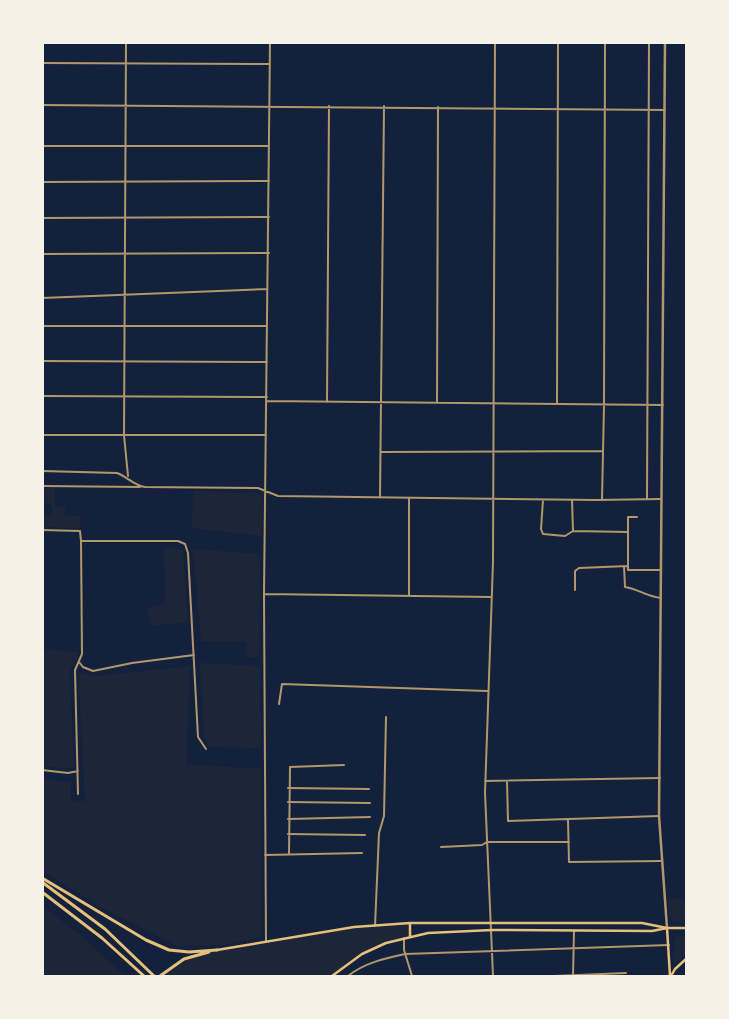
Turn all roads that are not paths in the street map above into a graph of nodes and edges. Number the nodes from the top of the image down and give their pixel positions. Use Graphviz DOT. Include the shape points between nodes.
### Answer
graph roads {
  1 [pos="126,42"];
  2 [pos="270,42"];
  3 [pos="495,42"];
  4 [pos="558,42"];
  5 [pos="605,42"];
  6 [pos="649,42"];
  7 [pos="665,42"];
  8 [pos="42,63"];
  9 [pos="126,63"];
  10 [pos="270,64"];
  11 [pos="42,105"];
  12 [pos="125,105"];
  13 [pos="269,105"];
  14 [pos="329,106"];
  15 [pos="384,106"];
  16 [pos="438,107"];
  17 [pos="494,107"];
  18 [pos="558,108"];
  19 [pos="605,109"];
  20 [pos="650,109"];
  21 [pos="665,110"];
  22 [pos="42,146"];
  23 [pos="125,146"];
  24 [pos="269,146"];
  25 [pos="269,181"];
  26 [pos="42,182"];
  27 [pos="125,182"];
  28 [pos="269,217"];
  29 [pos="42,218"];
  30 [pos="125,219"];
  31 [pos="269,253"];
  32 [pos="42,254"];
  33 [pos="125,254"];
  34 [pos="268,289"];
  35 [pos="126,296"];
  36 [pos="42,298"];
  37 [pos="42,326"];
  38 [pos="126,326"];
  39 [pos="267,326"];
  40 [pos="42,361"];
  41 [pos="125,362"];
  42 [pos="267,362"];
  43 [pos="42,396"];
  44 [pos="124,398"];
  45 [pos="267,399"];
  46 [pos="327,402"];
  47 [pos="380,403"];
  48 [pos="437,403"];
  49 [pos="494,404"];
  50 [pos="557,404"];
  51 [pos="604,405"];
  52 [pos="648,405"];
  53 [pos="662,405"];
  54 [pos="42,435"];
  55 [pos="124,435"];
  56 [pos="266,435"];
  57 [pos="604,451"];
  58 [pos="380,452"];
  59 [pos="494,452"];
  60 [pos="42,471"];
  61 [pos="128,476"];
  62 [pos="42,486"];
  63 [pos="145,487"];
  64 [pos="267,491"];
  65 [pos="380,498"];
  66 [pos="409,498"];
  67 [pos="647,499"];
  68 [pos="661,499"];
  69 [pos="493,500"];
  70 [pos="544,500"];
  71 [pos="572,500"];
  72 [pos="602,500"];
  73 [pos="637,517"];
  74 [pos="42,530"];
  75 [pos="574,531"];
  76 [pos="628,532"];
  77 [pos="81,541"];
  78 [pos="624,566"];
  79 [pos="628,566"];
  80 [pos="662,570"];
  81 [pos="575,590"];
  82 [pos="264,594"];
  83 [pos="409,596"];
  84 [pos="491,596"];
  85 [pos="662,598"];
  86 [pos="194,655"];
  87 [pos="79,662"];
  88 [pos="487,691"];
  89 [pos="279,704"];
  90 [pos="386,717"];
  91 [pos="206,749"];
  92 [pos="344,765"];
  93 [pos="42,770"];
  94 [pos="78,771"];
  95 [pos="660,778"];
  96 [pos="485,781"];
  97 [pos="507,781"];
  98 [pos="288,788"];
  99 [pos="369,789"];
  100 [pos="78,794"];
  101 [pos="288,802"];
  102 [pos="370,803"];
  103 [pos="659,816"];
  104 [pos="370,817"];
  105 [pos="288,819"];
  106 [pos="568,819"];
  107 [pos="288,834"];
  108 [pos="365,835"];
  109 [pos="486,842"];
  110 [pos="569,842"];
  111 [pos="440,847"];
  112 [pos="362,853"];
  113 [pos="289,854"];
  114 [pos="266,855"];
  115 [pos="662,861"];
  116 [pos="42,880"];
  117 [pos="42,892"];
  118 [pos="492,922"];
  119 [pos="410,923"];
  120 [pos="570,923"];
  121 [pos="375,926"];
  122 [pos="667,928"];
  123 [pos="686,928"];
  124 [pos="492,930"];
  125 [pos="572,930"];
  126 [pos="410,936"];
  127 [pos="404,938"];
  128 [pos="266,941"];
  129 [pos="669,945"];
  130 [pos="573,947"];
  131 [pos="217,950"];
  132 [pos="493,951"];
  133 [pos="405,954"];
  134 [pos="686,959"];
  135 [pos="626,974"];
  136 [pos="144,976"];
  137 [pos="154,976"];
  138 [pos="160,976"];
  139 [pos="332,976"];
  140 [pos="348,976"];
  141 [pos="412,976"];
  142 [pos="493,976"];
  143 [pos="554,976"];
  144 [pos="573,976"];
  145 [pos="670,976"];
  1 -- 9 [label="street"];
  2 -- 10 [label="street"];
  3 -- 17 [label="street"];
  4 -- 18 [label="street"];
  5 -- 19 [label="street"];
  6 -- 20 [label="street"];
  7 -- 21 [label="street"];
  8 -- 9 [label="street"];
  9 -- 10 [label="street"];
  9 -- 12 [label="street"];
  10 -- 13 [label="street"];
  11 -- 12 [label="street"];
  12 -- 13 [label="street"];
  12 -- 23 [label="street"];
  13 -- 14 [label="street"];
  13 -- 24 [label="street"];
  14 -- 15 [label="street"];
  14 -- 46 [label="street"];
  15 -- 16 [label="street"];
  15 -- 47 [label="street"];
  16 -- 17 [label="street"];
  16 -- 48 [label="street"];
  17 -- 18 [label="street"];
  17 -- 49 [label="street"];
  18 -- 19 [label="street"];
  18 -- 50 [label="street"];
  19 -- 20 [label="street"];
  19 -- 51 [label="street"];
  20 -- 21 [label="street"];
  20 -- 52 [label="street"];
  21 -- 53 [label="street"];
  22 -- 23 [label="street"];
  23 -- 24 [label="street"];
  23 -- 27 [label="street"];
  24 -- 25 [label="street"];
  25 -- 27 [label="street"];
  25 -- 28 [label="street"];
  26 -- 27 [label="street"];
  27 -- 30 [label="street"];
  28 -- 30 [label="street"];
  28 -- 31 [label="street"];
  29 -- 30 [label="street"];
  30 -- 33 [label="street"];
  31 -- 33 [label="street"];
  31 -- 34 [label="street"];
  32 -- 33 [label="street"];
  33 -- 35 [label="street"];
  34 -- 35 [label="street"];
  34 -- 39 [label="street"];
  35 -- 36 [label="street"];
  35 -- 38 [label="street"];
  37 -- 38 [label="street"];
  38 -- 39 [label="street"];
  38 -- 41 [label="street"];
  39 -- 42 [label="street"];
  40 -- 41 [label="street"];
  41 -- 42 [label="street"];
  41 -- 44 [label="street"];
  42 -- 45 [label="street"];
  43 -- 44 [label="street"];
  44 -- 45 [label="street"];
  44 -- 55 [label="street"];
  45 -- 46 [label="street"];
  45 -- 56 [label="street"];
  46 -- 47 [label="street"];
  47 -- 48 [label="street"];
  47 -- 58 [label="street"];
  48 -- 49 [label="street"];
  49 -- 50 [label="street"];
  49 -- 59 [label="street"];
  50 -- 51 [label="street"];
  51 -- 52 [label="street"];
  51 -- 57 [label="street"];
  52 -- 53 [label="street"];
  52 -- 67 [label="street"];
  53 -- 68 [label="street"];
  54 -- 55 [label="street"];
  55 -- 56 [label="street"];
  55 -- 61 [label="street"];
  56 -- 64 [label="street"];
  57 -- 59 [label="street"];
  57 -- 72 [label="street"];
  58 -- 59 [label="street"];
  58 -- 65 [label="street"];
  59 -- 69 [label="street"];
  60 -- 61 [label="street" via="97,471"];
  61 -- 63 [label="street" via="132,482"];
  62 -- 63 [label="street"];
  63 -- 64 [label="street"];
  64 -- 65 [label="street" via="278,496"];
  64 -- 82 [label="street"];
  65 -- 66 [label="street"];
  66 -- 69 [label="street"];
  66 -- 83 [label="street"];
  67 -- 68 [label="street"];
  67 -- 72 [label="street"];
  68 -- 80 [label="street"];
  69 -- 70 [label="street"];
  69 -- 84 [label="street"];
  70 -- 71 [label="street"];
  70 -- 75 [label="street" via="540,529 543,534 565,536"];
  71 -- 72 [label="street"];
  71 -- 75 [label="street"];
  73 -- 76 [label="street" via="628,517"];
  74 -- 77 [label="street" via="80,531"];
  75 -- 76 [label="street"];
  76 -- 79 [label="street"];
  77 -- 86 [label="street" via="178,541 185,544"];
  77 -- 87 [label="street" via="82,654"];
  78 -- 79 [label="street"];
  78 -- 81 [label="street" via="579,568 575,571"];
  78 -- 85 [label="street" via="625,587"];
  79 -- 80 [label="street" via="628,570"];
  80 -- 85 [label="street"];
  82 -- 83 [label="street"];
  82 -- 114 [label="street"];
  83 -- 84 [label="street"];
  84 -- 88 [label="street"];
  85 -- 95 [label="street"];
  86 -- 87 [label="street" via="93,671"];
  86 -- 91 [label="street" via="198,737"];
  87 -- 94 [label="street" via="75,670"];
  88 -- 89 [label="street" via="282,684"];
  88 -- 96 [label="street"];
  90 -- 121 [label="street" via="384,816 379,833"];
  92 -- 98 [label="street" via="291,765"];
  93 -- 94 [label="street"];
  94 -- 100 [label="street"];
  95 -- 97 [label="street"];
  95 -- 103 [label="street"];
  96 -- 97 [label="street"];
  96 -- 109 [label="street"];
  97 -- 106 [label="street" via="508,821"];
  98 -- 99 [label="street"];
  98 -- 101 [label="street"];
  101 -- 102 [label="street"];
  101 -- 105 [label="street"];
  103 -- 106 [label="street"];
  103 -- 115 [label="street"];
  104 -- 105 [label="street"];
  105 -- 107 [label="street"];
  106 -- 110 [label="street"];
  107 -- 108 [label="street"];
  107 -- 113 [label="street"];
  109 -- 110 [label="street"];
  109 -- 111 [label="street" via="482,845"];
  109 -- 118 [label="street" via="489,917"];
  110 -- 115 [label="street" via="569,862"];
  112 -- 113 [label="street"];
  113 -- 114 [label="street"];
  114 -- 128 [label="street"];
  115 -- 122 [label="street"];
  116 -- 131 [label="highway" via="169,950"];
  116 -- 137 [label="highway" via="105,929"];
  117 -- 136 [label="highway" via="102,938"];
  118 -- 119 [label="main road"];
  118 -- 120 [label="main road"];
  118 -- 124 [label="street"];
  119 -- 121 [label="main road"];
  119 -- 126 [label="main road"];
  120 -- 122 [label="main road" via="653,924"];
  120 -- 125 [label="main road"];
  121 -- 128 [label="main road"];
  122 -- 123 [label="main road"];
  122 -- 125 [label="main road" via="652,931"];
  122 -- 129 [label="main road"];
  124 -- 125 [label="main road"];
  124 -- 126 [label="main road"];
  124 -- 132 [label="street"];
  125 -- 130 [label="street"];
  126 -- 127 [label="main road"];
  127 -- 133 [label="street"];
  127 -- 139 [label="main road" via="362,954"];
  128 -- 131 [label="main road"];
  129 -- 130 [label="street"];
  129 -- 145 [label="main road"];
  130 -- 132 [label="street"];
  130 -- 144 [label="street"];
  131 -- 138 [label="highway" via="184,959"];
  132 -- 133 [label="street"];
  132 -- 142 [label="street"];
  133 -- 140 [label="street" via="355,970"];
  133 -- 141 [label="street"];
  134 -- 145 [label="main road"];
  135 -- 144 [label="street"];
  143 -- 144 [label="street"];
}
